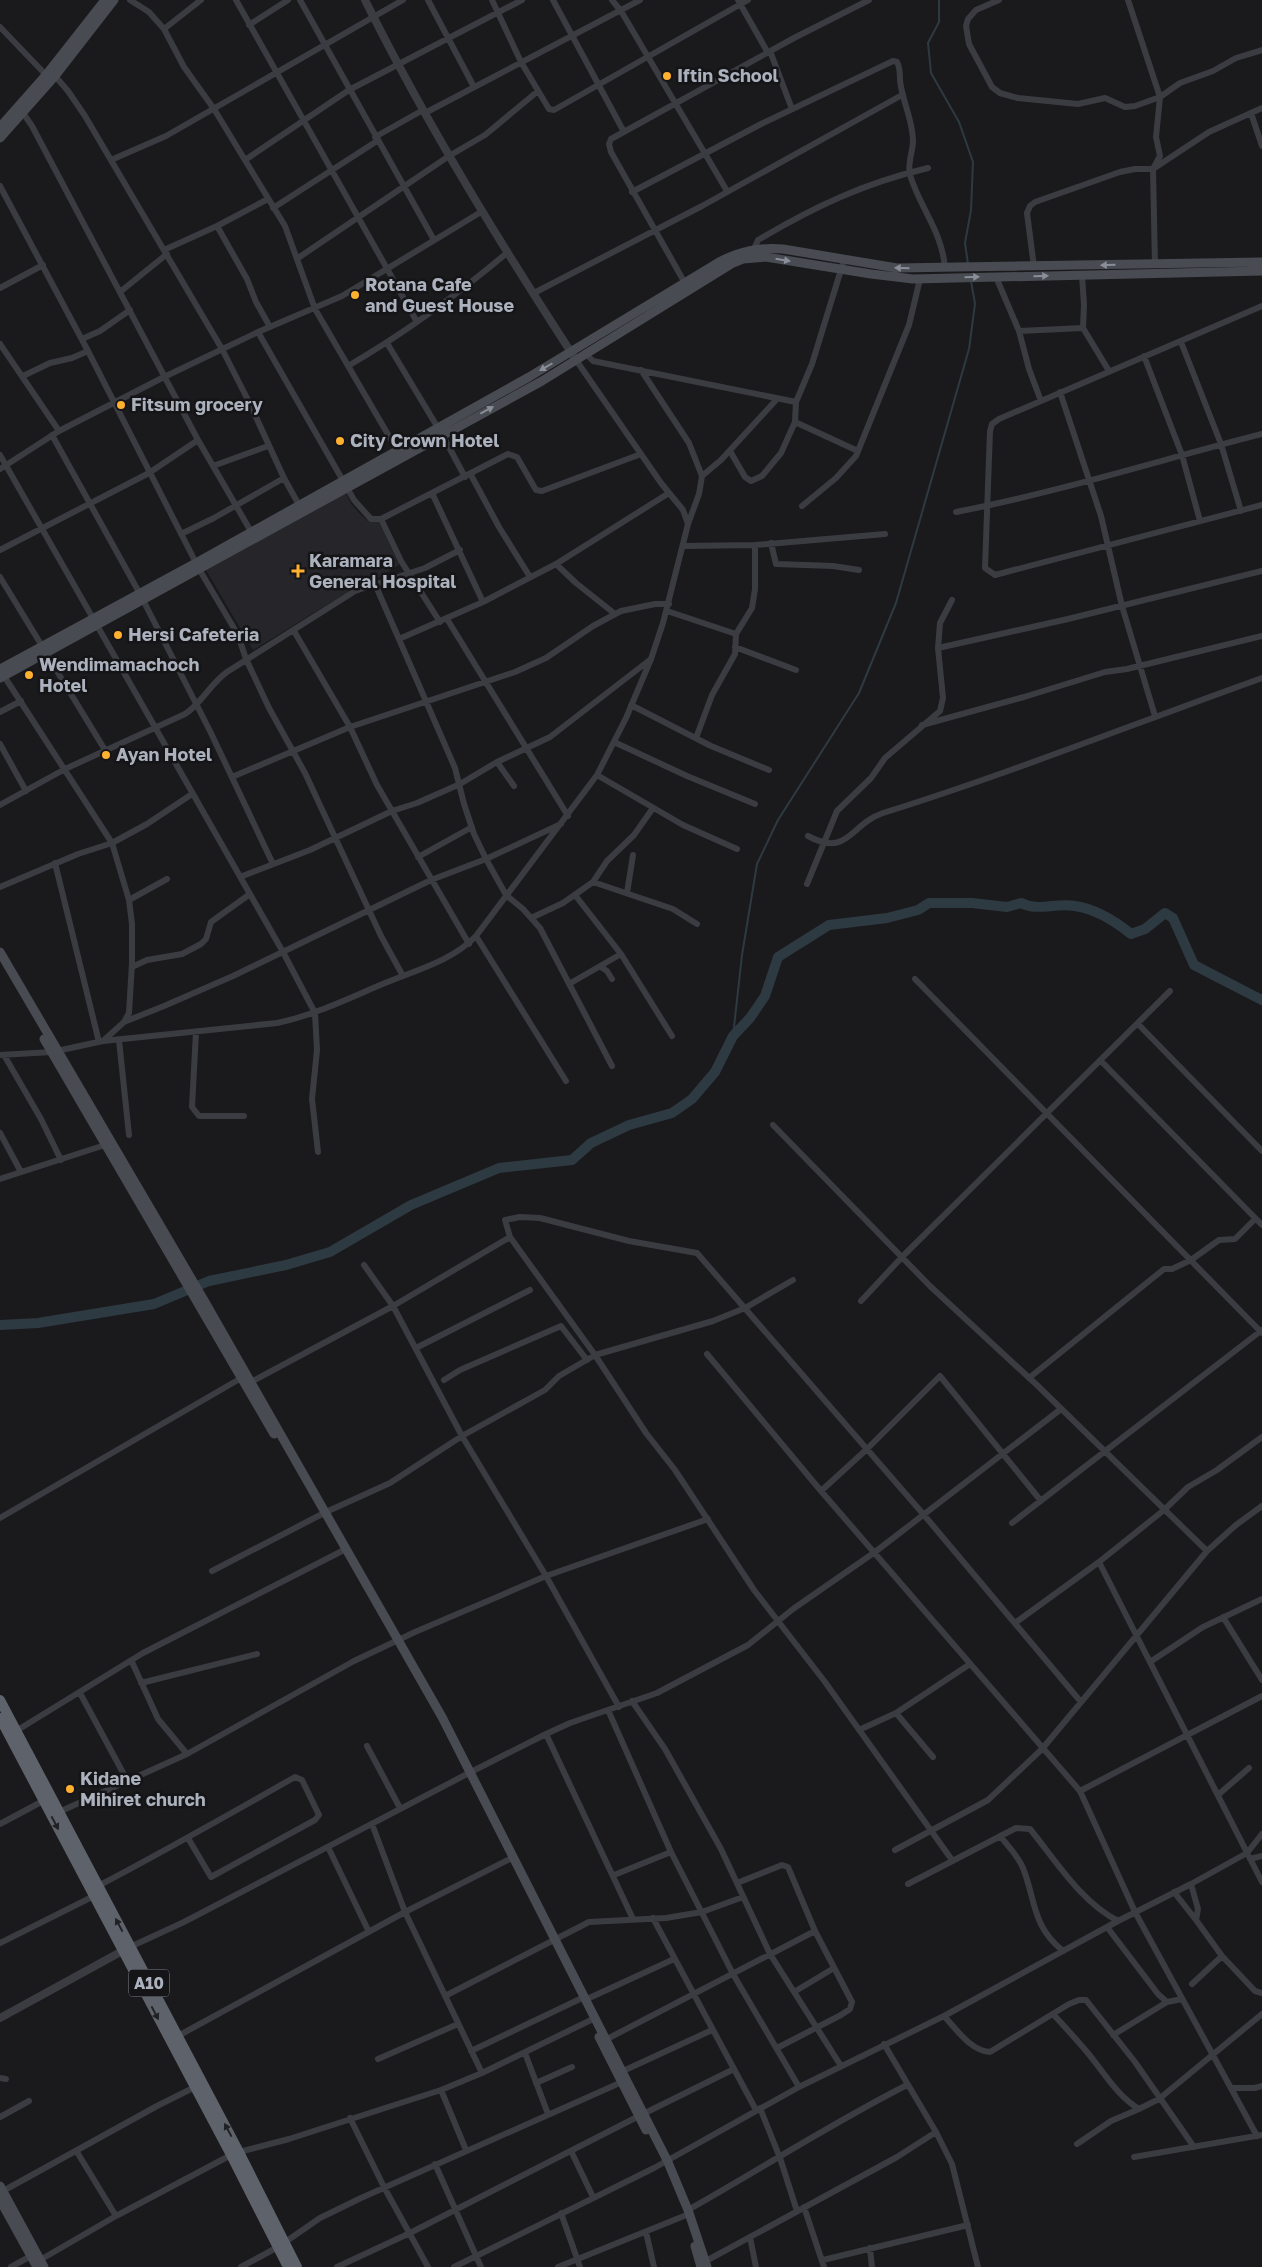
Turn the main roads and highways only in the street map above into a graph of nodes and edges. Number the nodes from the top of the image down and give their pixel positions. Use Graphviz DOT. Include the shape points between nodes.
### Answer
graph roads {
  1 [pos="105,0"];
  2 [pos="114,0"];
  3 [pos="50,76"];
  4 [pos="0,127"];
  5 [pos="0,138"];
  6 [pos="1262,262"];
  7 [pos="1262,270"];
  8 [pos="686,286"];
  9 [pos="440,431"];
  10 [pos="344,484"];
  11 [pos="253,535"];
  12 [pos="1,674"];
  13 [pos="0,952"];
  14 [pos="0,963"];
  15 [pos="55,1052"];
  16 [pos="173,1255"];
  17 [pos="324,1513"];
  18 [pos="396,1640"];
  19 [pos="0,1700"];
  20 [pos="0,1718"];
  21 [pos="469,1772"];
  22 [pos="553,1940"];
  23 [pos="126,1949"];
  24 [pos="584,1999"];
  25 [pos="642,2115"];
  26 [pos="235,2154"];
  27 [pos="1,2199"];
  28 [pos="281,2245"];
  29 [pos="41,2265"];
  30 [pos="704,2265"];
  31 [pos="288,2267"];
  32 [pos="297,2267"];
  1 -- 3 [label="main road"];
  2 -- 3 [label="main road"];
  3 -- 4 [label="main road"];
  3 -- 5 [label="main road"];
  6 -- 8 [label="main road, one-way" via="897,268 783,249 754,249 730,256"];
  8 -- 7 [label="main road, one-way" via="733,263 754,257 920,279"];
  8 -- 9 [label="main road" via="573,356"];
  9 -- 10 [label="main road"];
  9 -- 10 [label="main road" via="397,450"];
  10 -- 11 [label="main road"];
  10 -- 11 [label="main road" via="299,505"];
  11 -- 12 [label="main road"];
  13 -- 15 [label="main road"];
  14 -- 15 [label="main road"];
  15 -- 16 [label="main road"];
  15 -- 16 [label="main road" via="105,1145"];
  16 -- 17 [label="main road"];
  17 -- 18 [label="main road"];
  17 -- 18 [label="main road" via="342,1551"];
  18 -- 21 [label="main road"];
  23 -- 19 [label="highway, A10, one-way" via="98,1886"];
  20 -- 23 [label="highway, A10, one-way" via="94,1896"];
  21 -- 22 [label="main road"];
  21 -- 22 [label="main road"];
  22 -- 24 [label="main road"];
  23 -- 26 [label="highway, A10, one-way" via="195,2088"];
  26 -- 23 [label="highway, A10, one-way" via="178,2036"];
  24 -- 25 [label="main road" via="607,2039"];
  24 -- 25 [label="main road" via="591,2020"];
  25 -- 30 [label="main road" via="665,2161"];
  26 -- 28 [label="highway, A10"];
  27 -- 29 [label="main road"];
  27 -- 29 [label="main road" via="31,2256"];
  28 -- 31 [label="highway, A10"];
  28 -- 32 [label="highway, A10"];
}
